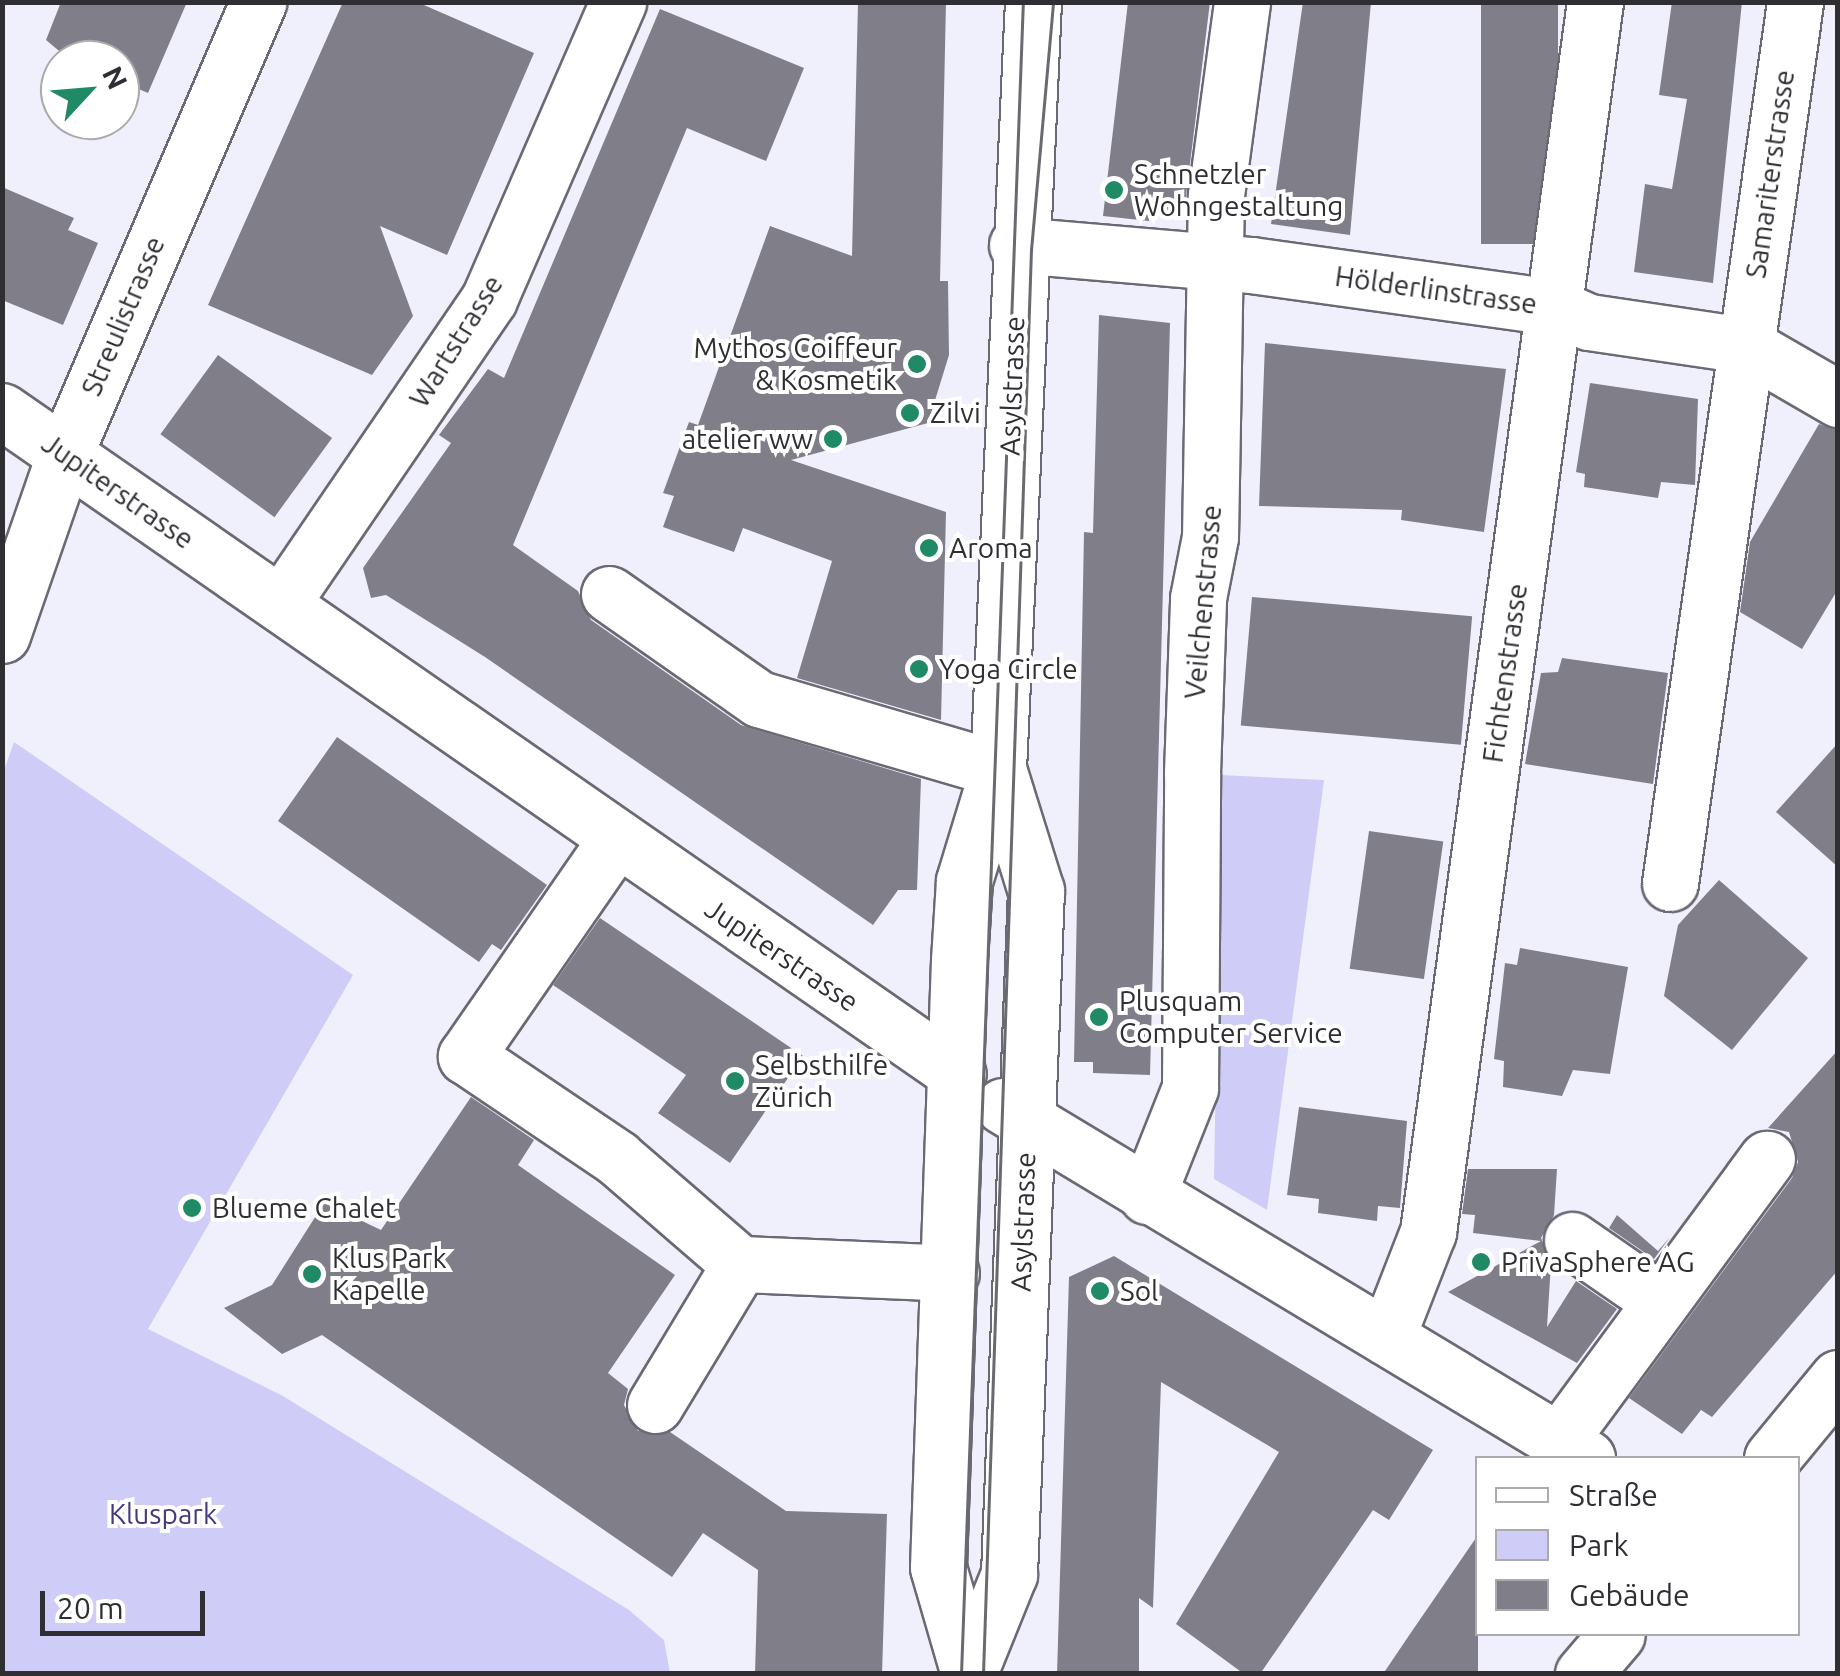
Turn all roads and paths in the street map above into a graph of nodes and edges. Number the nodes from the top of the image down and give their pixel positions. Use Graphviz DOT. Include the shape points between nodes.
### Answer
graph roads {
  1 [pos="258,2"];
  2 [pos="618,2"];
  3 [pos="1033,2"];
  4 [pos="1242,2"];
  5 [pos="1595,2"];
  6 [pos="1794,2"];
  7 [pos="1017,246"];
  8 [pos="1218,265"];
  9 [pos="1555,307"];
  10 [pos="1745,345"];
  11 [pos="1838,400"];
  12 [pos="2,412"];
  13 [pos="65,454"];
  14 [pos="610,594"];
  15 [pos="281,604"];
  16 [pos="2,636"];
  17 [pos="998,769"];
  18 [pos="615,841"];
  19 [pos="1670,883"];
  20 [pos="958,1074"];
  21 [pos="1028,1124"];
  22 [pos="1766,1159"];
  23 [pos="1147,1196"];
  24 [pos="1572,1240"];
  25 [pos="740,1264"];
  26 [pos="950,1272"];
  27 [pos="1658,1300"];
  28 [pos="1386,1337"];
  29 [pos="1838,1378"];
  30 [pos="656,1406"];
  31 [pos="1572,1450"];
  32 [pos="1774,1456"];
  33 [pos="1616,1636"];
  34 [pos="969,1673"];
  35 [pos="1583,1674"];
  1 -- 13 [label="street, Streulistrasse"];
  2 -- 15 [label="street, Wartstrasse" via="489,299"];
  3 -- 7 [label="street, Asylstrasse"];
  4 -- 8 [label="street, Veilchenstrasse" via="1216,195"];
  5 -- 9 [label="street, Fichtenstrasse"];
  6 -- 10 [label="street, Samariterstrasse"];
  7 -- 8 [label="street, Hölderlinstrasse"];
  7 -- 17 [label="street, Asylstrasse"];
  8 -- 9 [label="street, Hölderlinstrasse"];
  8 -- 23 [label="street, Veilchenstrasse" via="1210,538 1196,637 1190,1088"];
  9 -- 10 [label="street, Hölderlinstrasse" via="1589,322"];
  9 -- 28 [label="street, Fichtenstrasse" via="1428,1232"];
  10 -- 11 [label="street, Hölderlinstrasse"];
  10 -- 19 [label="street, Samariterstrasse"];
  12 -- 13 [label="street, Jupiterstrasse"];
  13 -- 15 [label="street, Jupiterstrasse"];
  13 -- 16 [label="street, Streulistrasse"];
  14 -- 17 [label="street" via="759,699"];
  15 -- 18 [label="street, Jupiterstrasse"];
  17 -- 20 [label="street, Asylstrasse" via="964,881"];
  17 -- 21 [label="street, Asylstrasse" via="1036,891"];
  18 -- 20 [label="street, Jupiterstrasse"];
  18 -- 25 [label="street" via="466,1056 617,1158"];
  20 -- 21 [label="street, Jupiterstrasse"];
  20 -- 26 [label="street, Asylstrasse"];
  21 -- 23 [label="street, Jupiterstrasse"];
  21 -- 34 [label="street, Asylstrasse" via="1009,1574"];
  22 -- 27 [label="street"];
  23 -- 28 [label="street, Jupiterstrasse"];
  24 -- 27 [label="street"];
  25 -- 26 [label="street"];
  25 -- 30 [label="street"];
  26 -- 34 [label="street, Asylstrasse" via="938,1566"];
  27 -- 31 [label="street"];
  28 -- 31 [label="street, Jupiterstrasse"];
  29 -- 32 [label="street"];
  33 -- 35 [label="street"];
}
